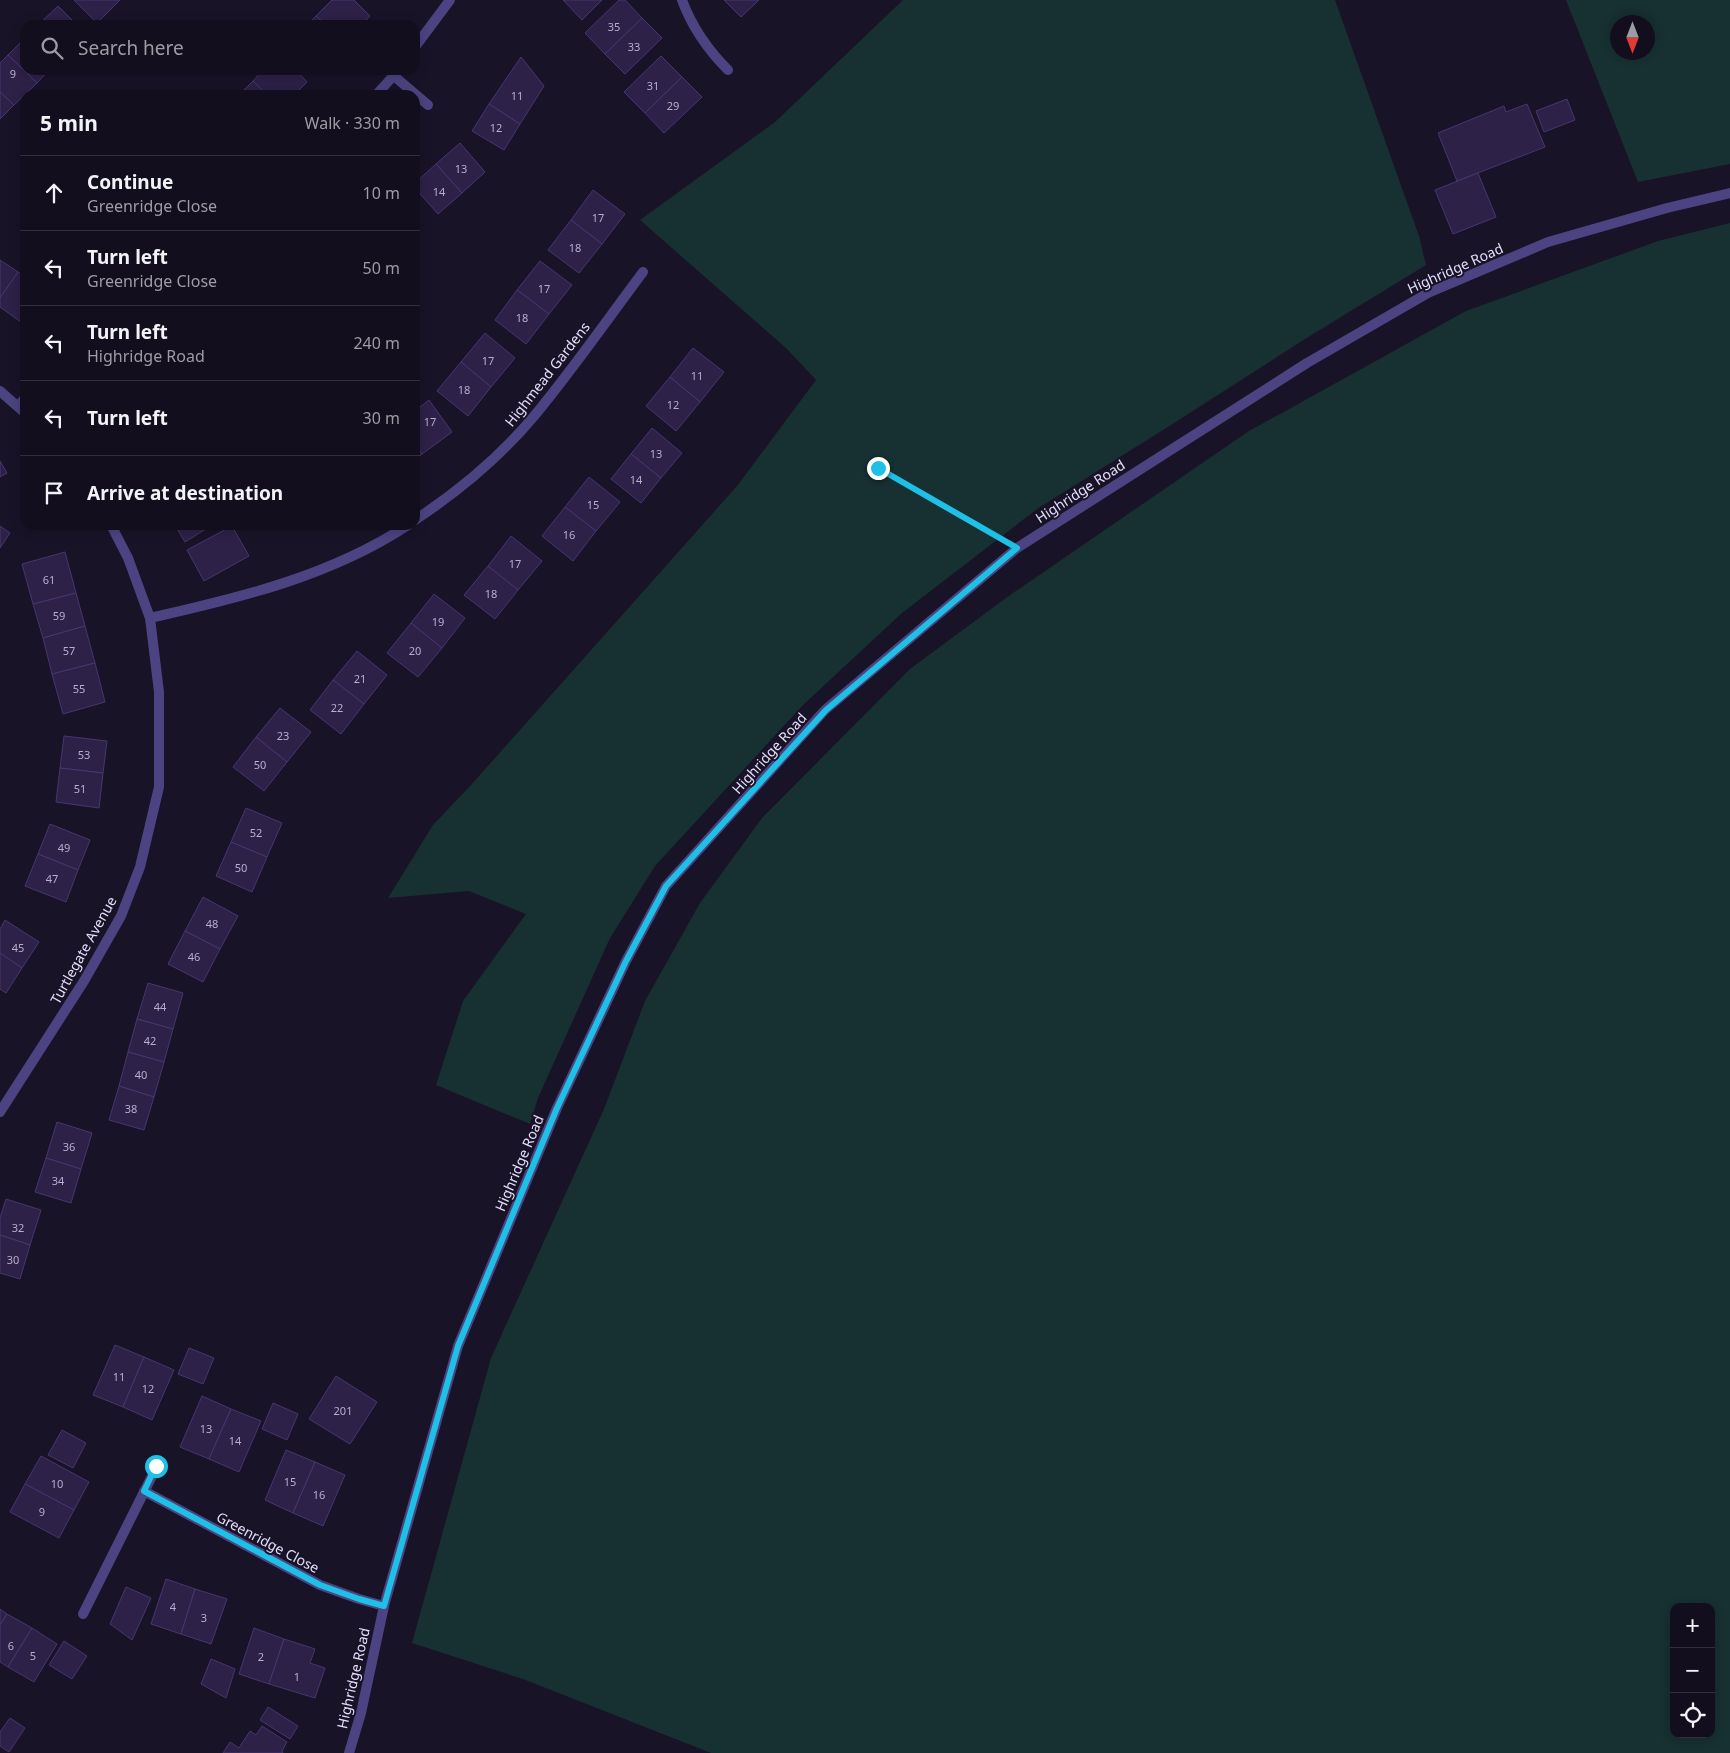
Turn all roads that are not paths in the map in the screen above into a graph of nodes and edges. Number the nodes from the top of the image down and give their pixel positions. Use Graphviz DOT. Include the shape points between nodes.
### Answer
graph roads {
  1 [pos="450,0"];
  2 [pos="682,0"];
  3 [pos="420,40"];
  4 [pos="728,70"];
  5 [pos="394,75"];
  6 [pos="398,75"];
  7 [pos="381,90"];
  8 [pos="413,90"];
  9 [pos="420,97"];
  10 [pos="428,105"];
  11 [pos="1730,193"];
  12 [pos="643,272"];
  13 [pos="0,391"];
  14 [pos="20,404"];
  15 [pos="420,517"];
  16 [pos="114,530"];
  17 [pos="399,530"];
  18 [pos="150,618"];
  19 [pos="0,1112"];
  20 [pos="156,1466"];
  21 [pos="144,1491"];
  22 [pos="384,1606"];
  23 [pos="83,1614"];
  24 [pos="349,1753"];
  1 -- 3 [label="street"];
  2 -- 4 [label="street" via="709,51"];
  5 -- 7 [label="street"];
  6 -- 8 [label="street"];
  9 -- 10 [label="street"];
  11 -- 22 [label="street, Highridge Road" via="1548,242 1428,293 1307,363 1017,548 826,710 666,886 626,961 557,1108 458,1346"];
  12 -- 15 [label="street, Highmead Gardens" via="534,416 491,462 446,500"];
  13 -- 14 [label="street"];
  16 -- 18 [label="street, Turtlegate Avenue" via="128,558"];
  17 -- 18 [label="street" via="336,564 268,588"];
  18 -- 19 [label="street, Turtlegate Avenue" via="159,692 159,787 140,868 121,916 84,981"];
  20 -- 21 [label="street"];
  21 -- 22 [label="street, Greenridge Close" via="320,1585"];
  21 -- 23 [label="street"];
  22 -- 24 [label="street, Highridge Road"];
}
